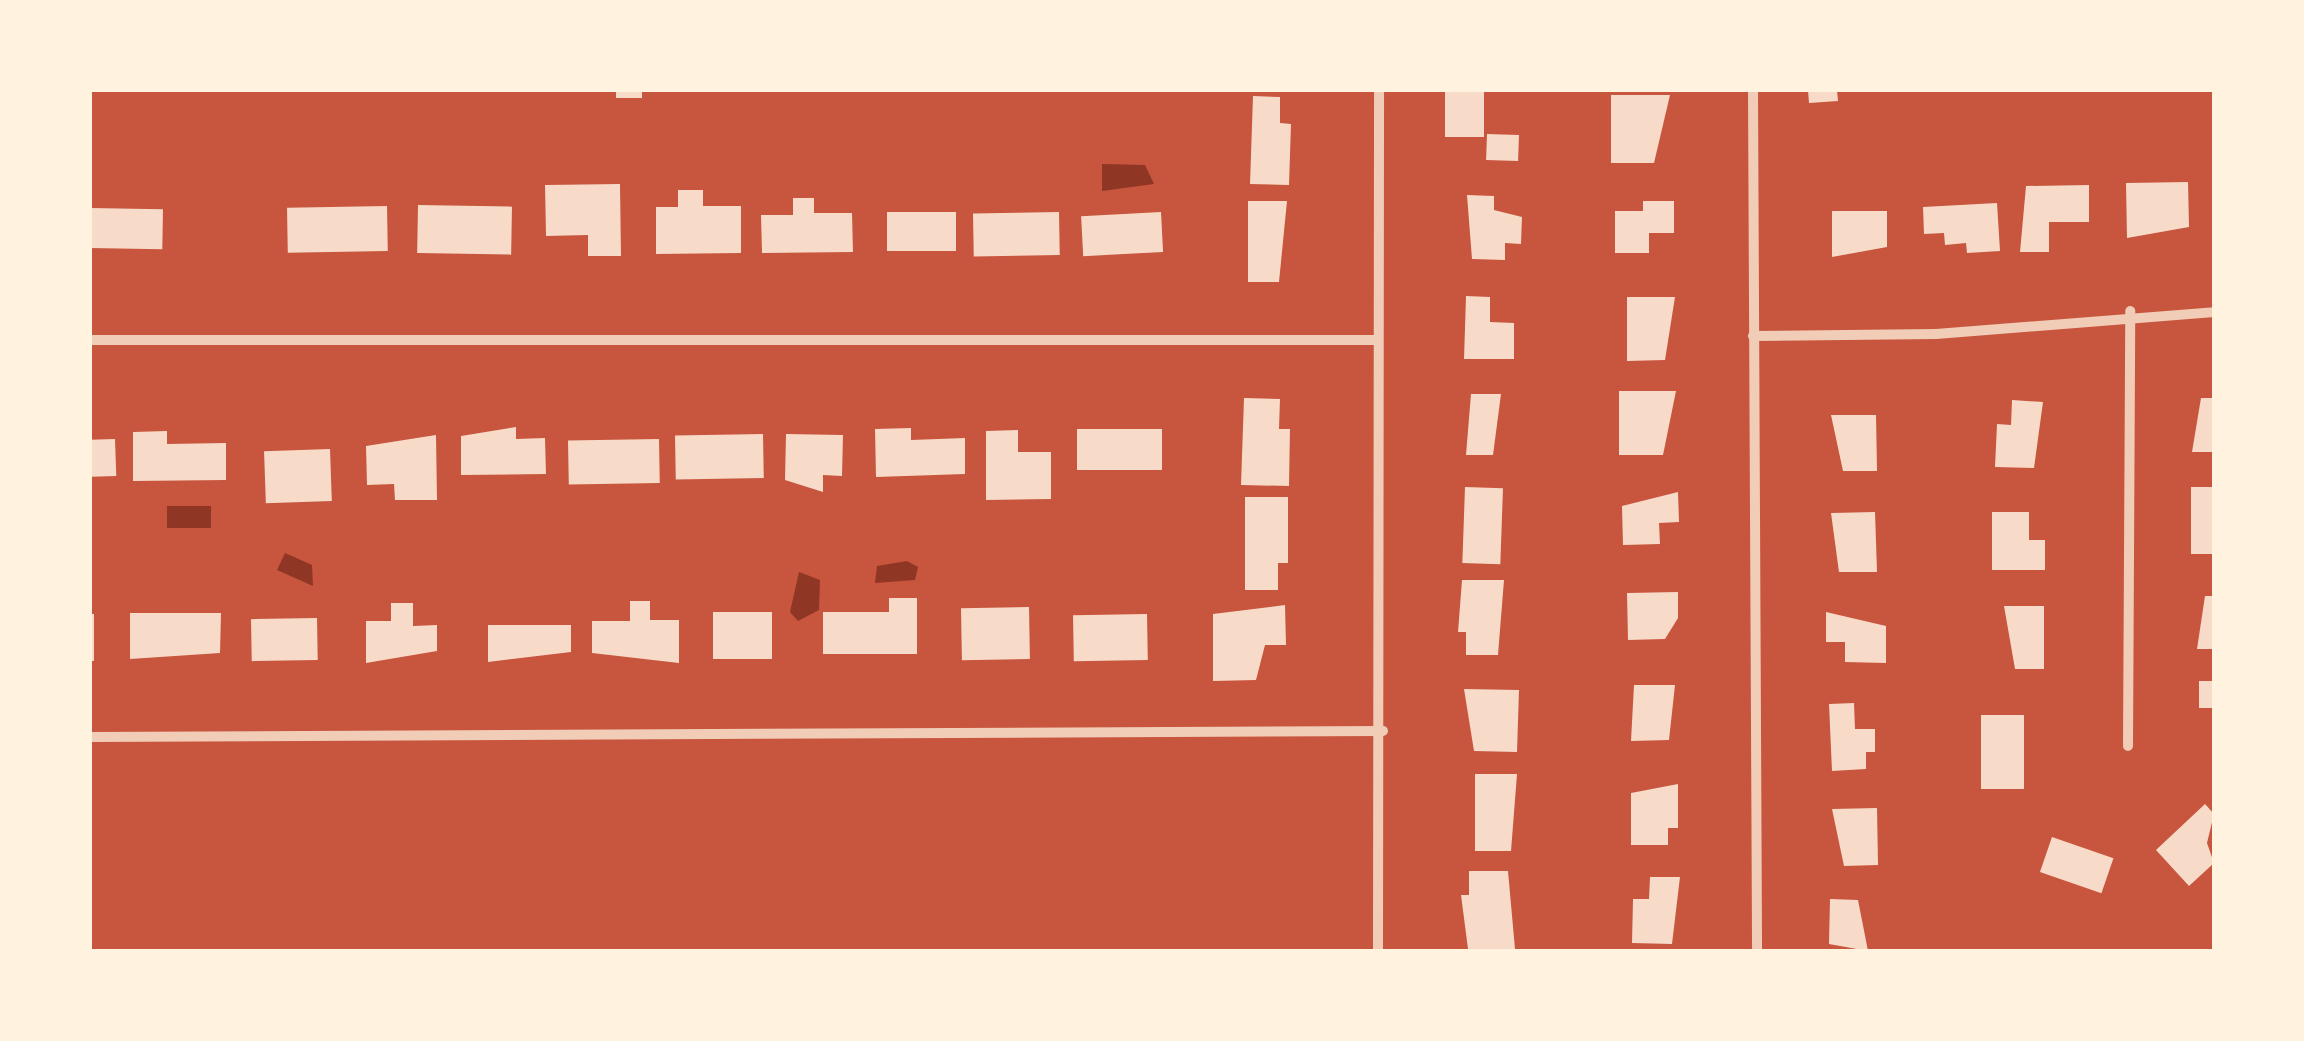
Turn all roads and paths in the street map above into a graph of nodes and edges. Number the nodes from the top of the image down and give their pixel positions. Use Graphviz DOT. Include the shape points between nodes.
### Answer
graph roads {
  1 [pos="1379,90"];
  2 [pos="1753,90"];
  3 [pos="2130,312"];
  4 [pos="2214,312"];
  5 [pos="1754,336"];
  6 [pos="90,340"];
  7 [pos="1378,340"];
  8 [pos="1383,731"];
  9 [pos="90,737"];
  10 [pos="2128,746"];
  11 [pos="1378,951"];
  12 [pos="1757,951"];
  1 -- 7 [label="street"];
  2 -- 5 [label="street"];
  3 -- 4 [label="street"];
  3 -- 5 [label="street" via="1936,334"];
  3 -- 10 [label="street"];
  5 -- 12 [label="street"];
  6 -- 7 [label="street"];
  7 -- 8 [label="street"];
  8 -- 9 [label="street"];
  8 -- 11 [label="street"];
}
